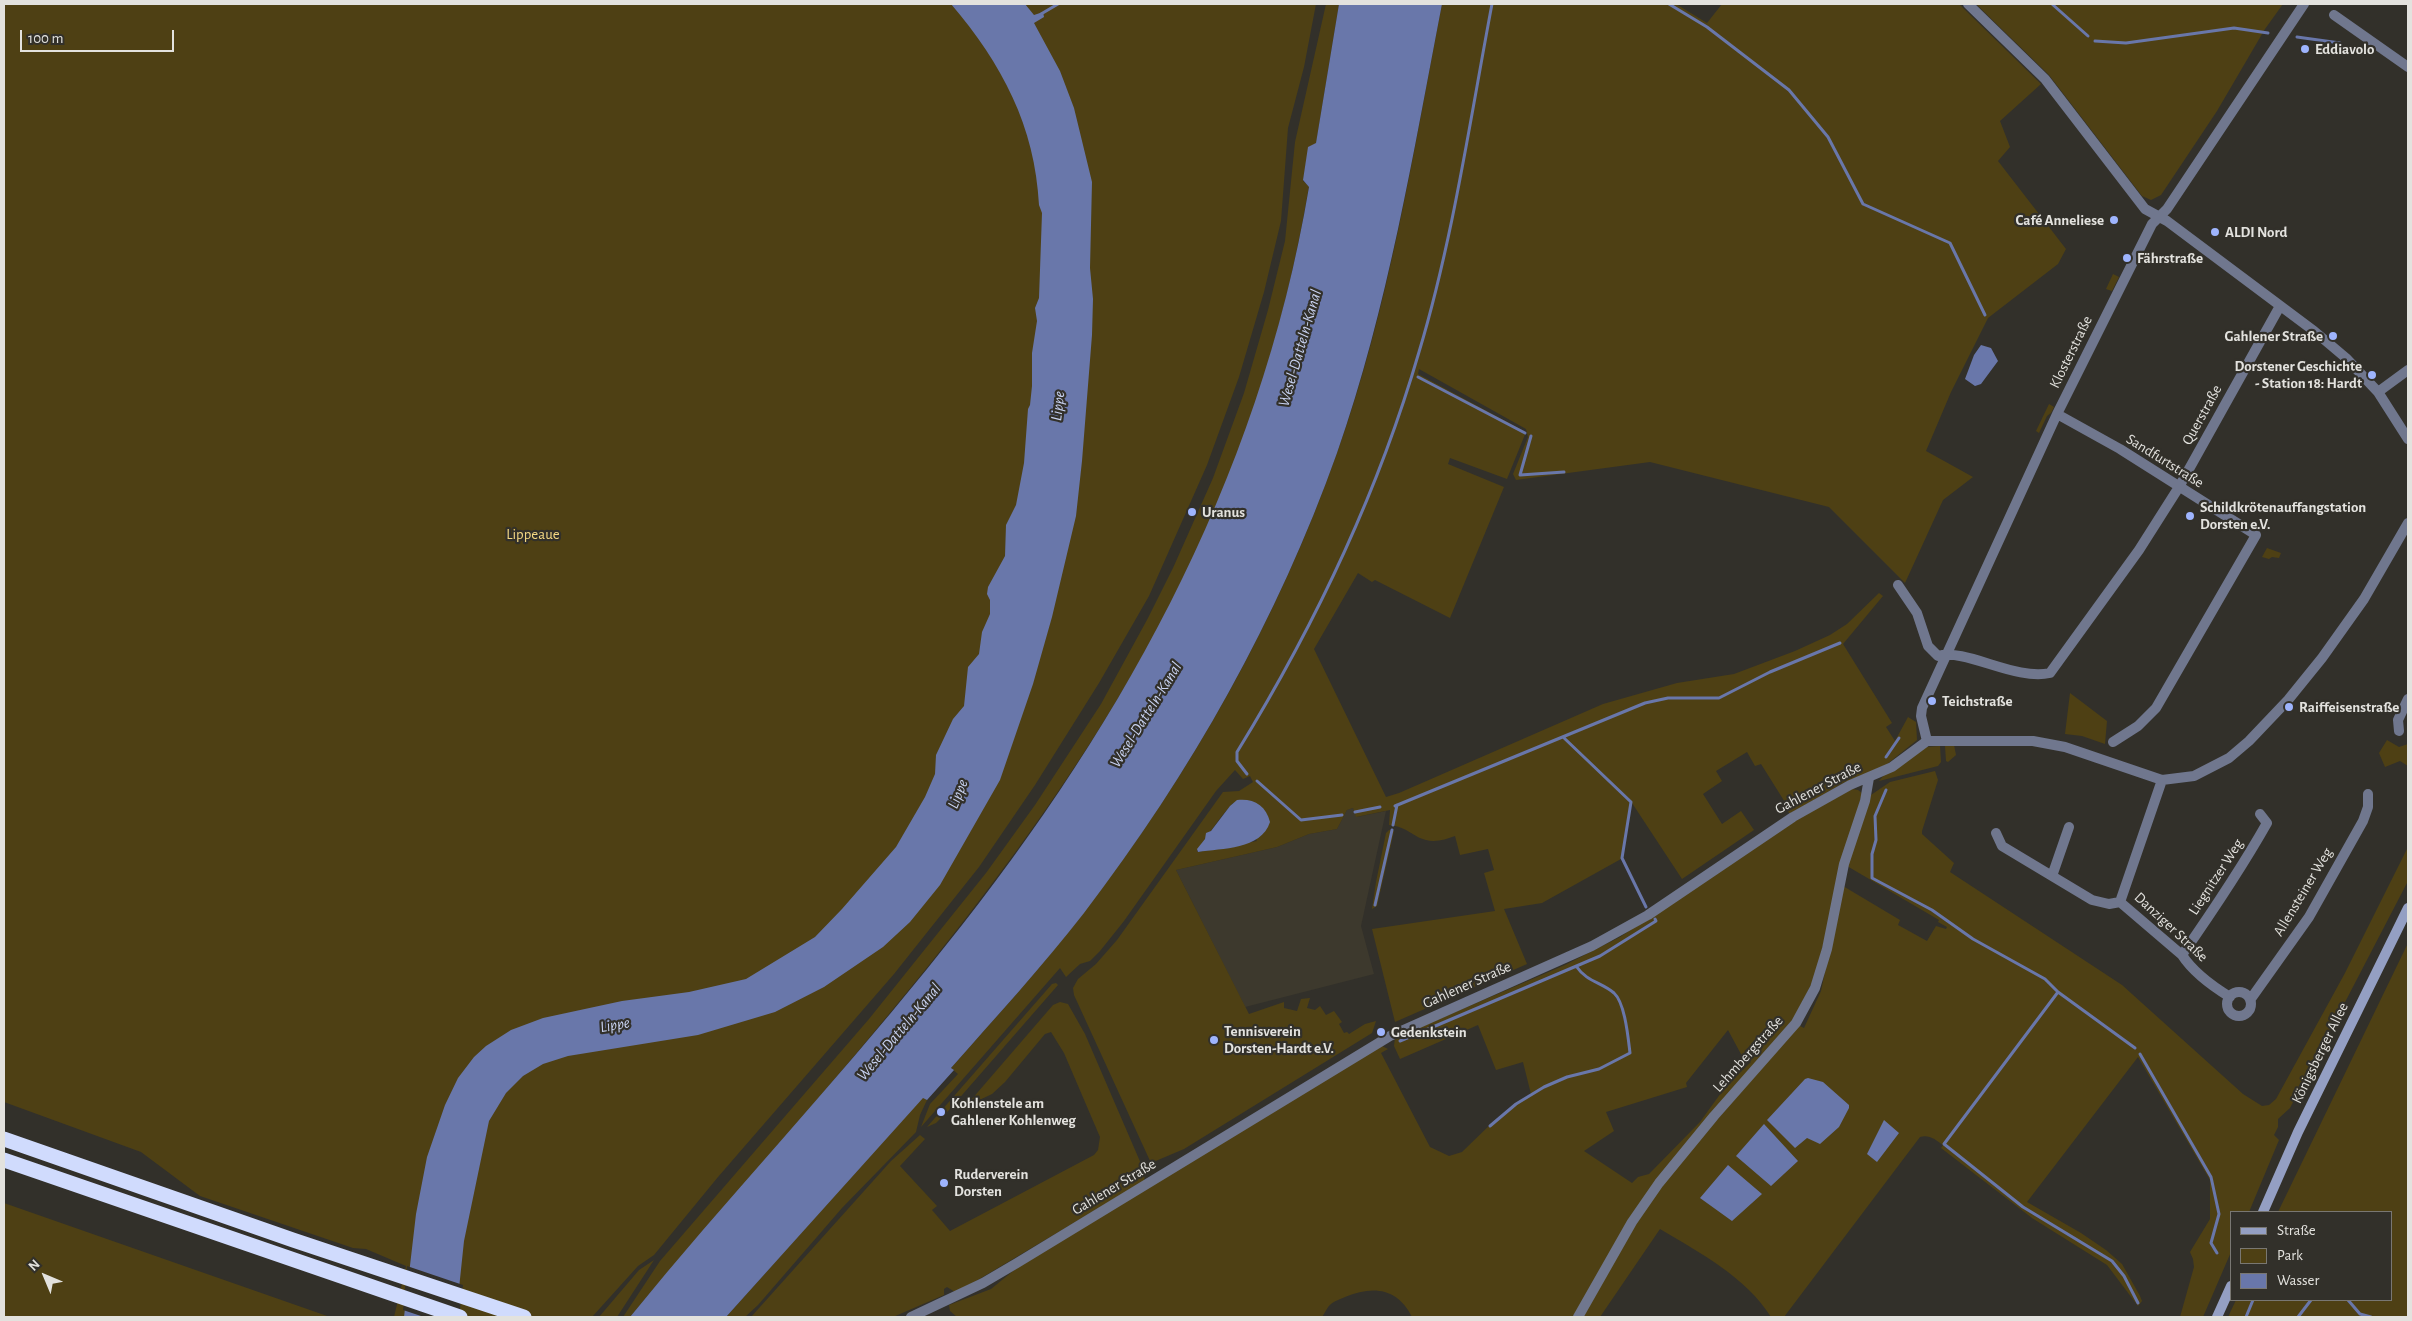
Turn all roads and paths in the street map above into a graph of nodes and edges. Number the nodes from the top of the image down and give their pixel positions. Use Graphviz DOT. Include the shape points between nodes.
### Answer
graph roads {
  1 [pos="1968,4"];
  2 [pos="2304,4"];
  3 [pos="2334,15"];
  4 [pos="2408,67"];
  5 [pos="2158,217"];
  6 [pos="2280,306"];
  7 [pos="2408,370"];
  8 [pos="2378,392"];
  9 [pos="2057,414"];
  10 [pos="2408,439"];
  11 [pos="2179,487"];
  12 [pos="2408,523"];
  13 [pos="1898,585"];
  14 [pos="1948,653"];
  15 [pos="2408,699"];
  16 [pos="2399,731"];
  17 [pos="1927,741"];
  18 [pos="2113,742"];
  19 [pos="1869,778"];
  20 [pos="2162,780"];
  21 [pos="2368,794"];
  22 [pos="2260,814"];
  23 [pos="2069,827"];
  24 [pos="1996,833"];
  25 [pos="2052,876"];
  26 [pos="2120,902"];
  27 [pos="2408,908"];
  28 [pos="2182,955"];
  29 [pos="2230,997"];
  30 [pos="2250,1000"];
  31 [pos="4,1139"];
  32 [pos="4,1160"];
  33 [pos="2263,1211"];
  34 [pos="2230,1288"];
  35 [pos="460,1317"];
  36 [pos="524,1317"];
  37 [pos="911,1317"];
  38 [pos="1578,1317"];
  39 [pos="2217,1317"];
  1 -- 5 [label="street" via="2046,79 2145,209"];
  2 -- 5 [label="street, Klosterstraße" via="2167,209"];
  3 -- 4 [label="street"];
  5 -- 6 [label="street"];
  5 -- 9 [label="street, Klosterstraße"];
  6 -- 8 [label="street" via="2333,347"];
  6 -- 11 [label="street, Querstraße"];
  7 -- 8 [label="street"];
  8 -- 10 [label="street"];
  9 -- 11 [label="street, Sandfurtstraße"];
  9 -- 14 [label="street, Klosterstraße"];
  11 -- 14 [label="street" via="2139,550 2050,673 2034,674 1998,668"];
  11 -- 18 [label="street, Sandfurtstraße" via="2256,535 2156,708 2138,726"];
  12 -- 20 [label="street" via="2364,598 2322,658 2249,741 2229,758 2194,776"];
  13 -- 14 [label="street" via="1917,613 1928,646 1938,656"];
  14 -- 17 [label="street, Klosterstraße" via="1922,708"];
  15 -- 16 [label="street" via="2398,720"];
  17 -- 19 [label="street, Gahlener Straße" via="1892,767"];
  17 -- 20 [label="street" via="2049,744"];
  19 -- 37 [label="street, Gahlener Straße" via="1793,817 1648,915 1592,946 1390,1036 983,1283"];
  19 -- 38 [label="street, Lehmbergstraße" via="1844,864 1827,949 1815,988 1796,1024 1659,1183 1632,1222"];
  20 -- 26 [label="street, Danziger Straße"];
  21 -- 30 [label="street, Allensteiner Weg" via="2363,821 2309,918"];
  22 -- 28 [label="street, Liegnitzer Weg" via="2267,823 2219,903"];
  23 -- 25 [label="street"];
  24 -- 25 [label="street" via="2002,846"];
  25 -- 26 [label="street" via="2092,900 2109,904"];
  26 -- 28 [label="street, Danziger Straße"];
  27 -- 33 [label="main road, Königsberger Allee" via="2298,1132"];
  28 -- 29 [label="street, Danziger Straße" via="2194,969"];
  29 -- 30 [label="street, Danziger Straße" via="2242,993"];
  29 -- 30 [label="street, Danziger Straße" via="2228,1008 2238,1016 2248,1011"];
  31 -- 36 [label="highway"];
  32 -- 35 [label="highway"];
  34 -- 39 [label="main road"];
}
